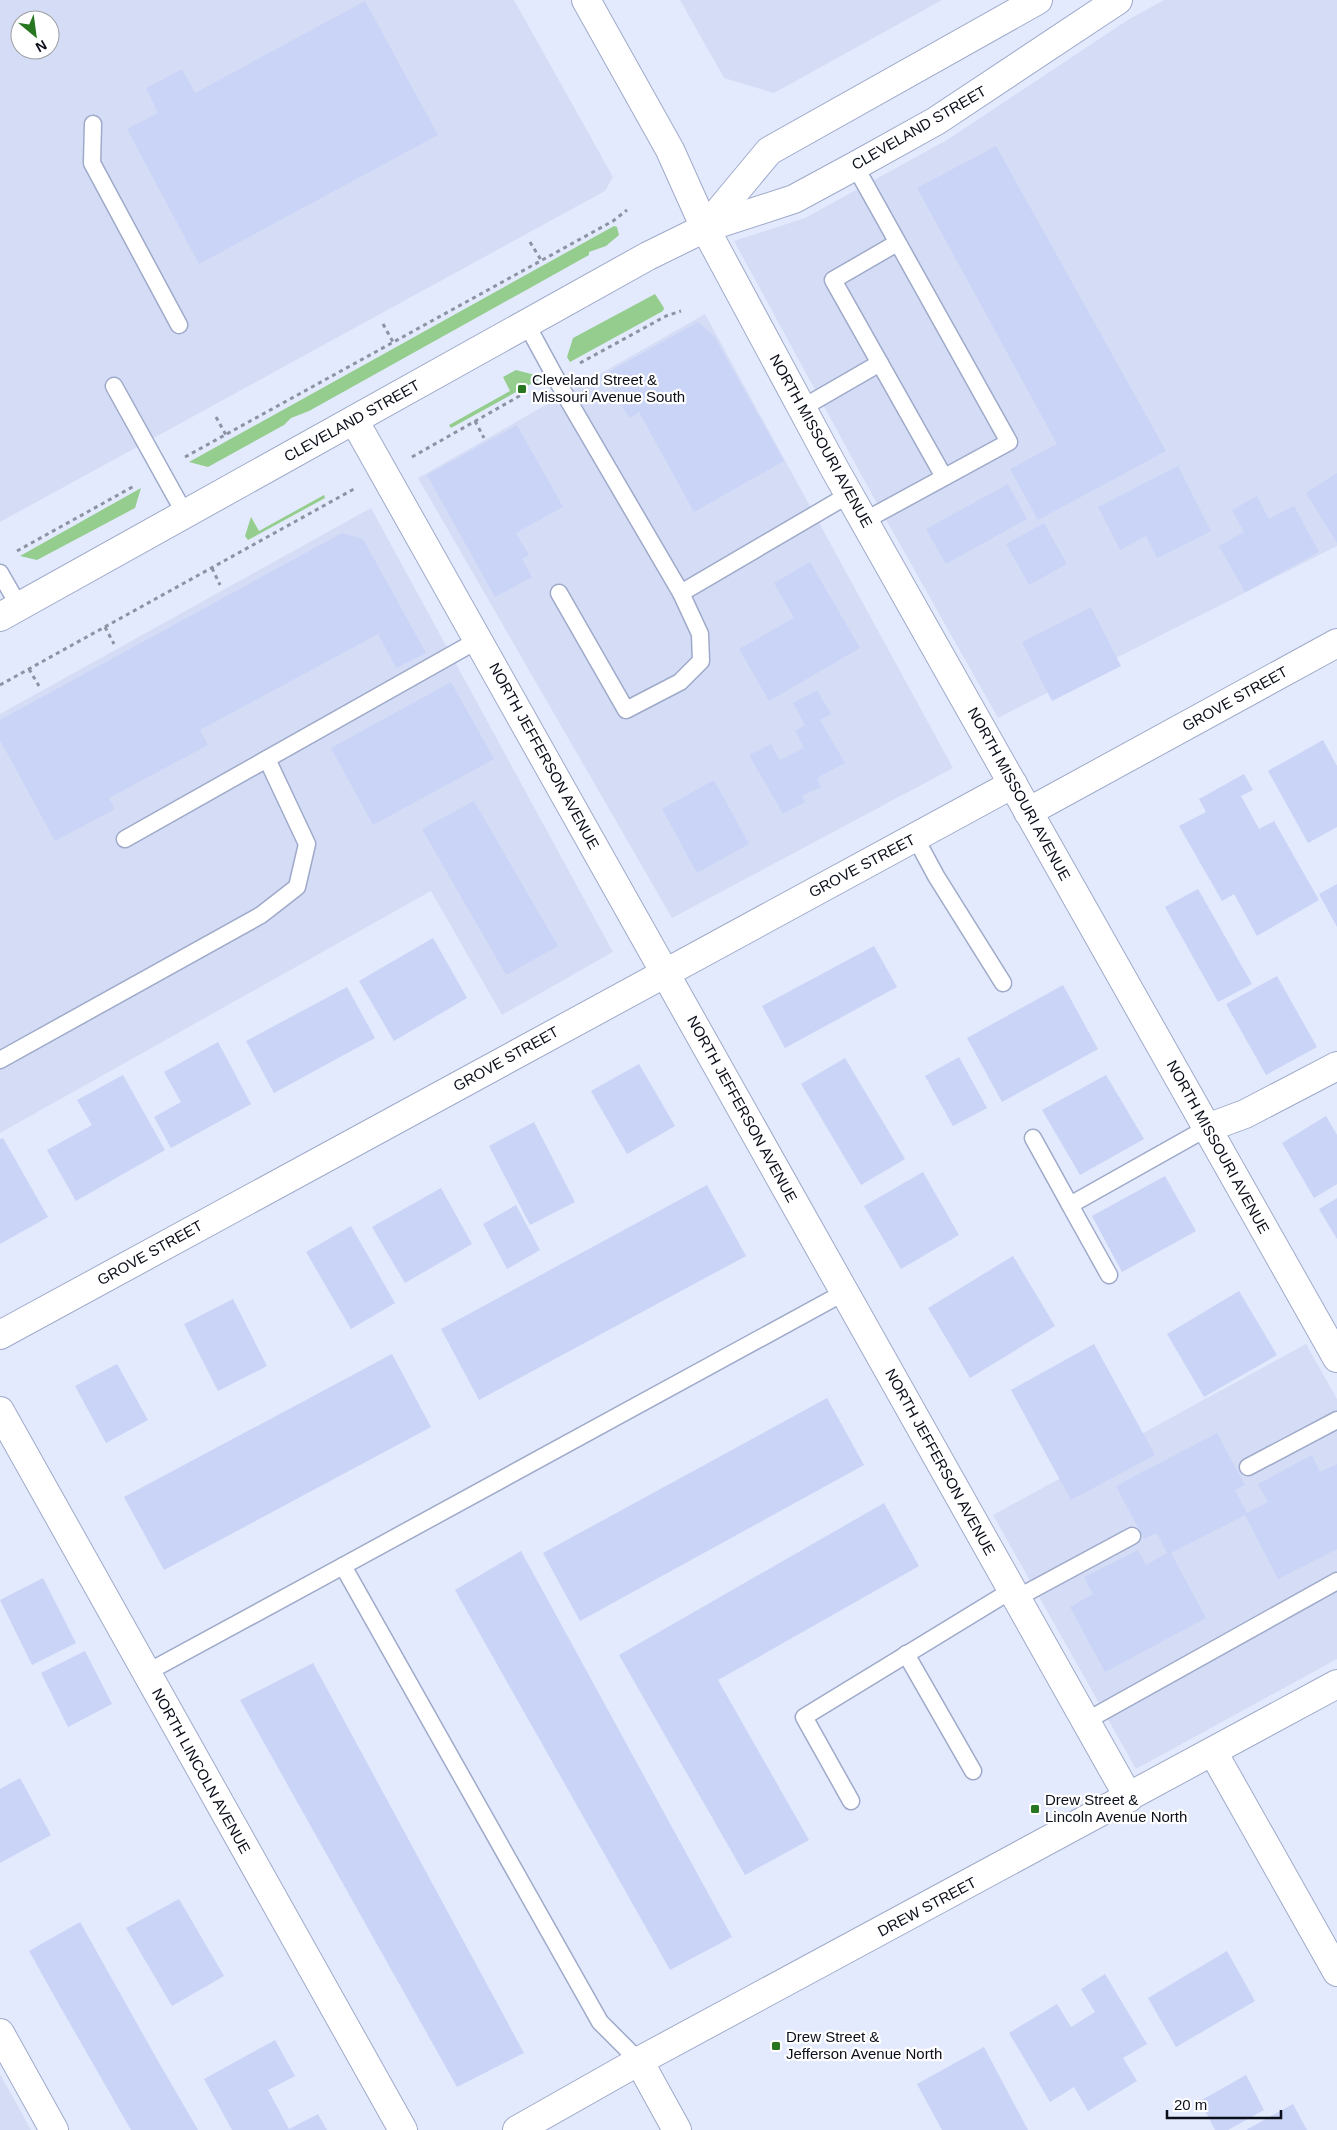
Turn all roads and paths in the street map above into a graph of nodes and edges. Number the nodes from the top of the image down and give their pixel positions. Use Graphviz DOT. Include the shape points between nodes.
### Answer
graph roads {
  1 [pos="586,0"];
  2 [pos="1038,0"];
  3 [pos="1118,0"];
  4 [pos="93,124"];
  5 [pos="855,166"];
  6 [pos="627,210"];
  7 [pos="704,228"];
  8 [pos="530,242"];
  9 [pos="897,243"];
  10 [pos="541,260"];
  11 [pos="681,311"];
  12 [pos="383,324"];
  13 [pos="178,325"];
  14 [pos="527,325"];
  15 [pos="393,342"];
  16 [pos="880,363"];
  17 [pos="555,376"];
  18 [pos="114,386"];
  19 [pos="802,408"];
  20 [pos="216,417"];
  21 [pos="354,420"];
  22 [pos="475,421"];
  23 [pos="226,435"];
  24 [pos="484,438"];
  25 [pos="161,471"];
  26 [pos="384,472"];
  27 [pos="944,477"];
  28 [pos="850,494"];
  29 [pos="185,514"];
  30 [pos="864,521"];
  31 [pos="8,555"];
  32 [pos="211,568"];
  33 [pos="0,573"];
  34 [pos="220,585"];
  35 [pos="559,593"];
  36 [pos="681,593"];
  37 [pos="10,611"];
  38 [pos="105,627"];
  39 [pos="478,640"];
  40 [pos="1337,643"];
  41 [pos="114,644"];
  42 [pos="30,669"];
  43 [pos="0,685"];
  44 [pos="39,686"];
  45 [pos="268,759"];
  46 [pos="1013,784"];
  47 [pos="1028,812"];
  48 [pos="915,837"];
  49 [pos="125,839"];
  50 [pos="666,972"];
  51 [pos="1003,982"];
  52 [pos="0,1060"];
  53 [pos="1337,1066"];
  54 [pos="1207,1128"];
  55 [pos="1033,1138"];
  56 [pos="1070,1205"];
  57 [pos="1109,1275"];
  58 [pos="845,1292"];
  59 [pos="0,1335"];
  60 [pos="1337,1358"];
  61 [pos="0,1411"];
  62 [pos="1337,1420"];
  63 [pos="1248,1467"];
  64 [pos="1132,1536"];
  65 [pos="343,1566"];
  66 [pos="1337,1581"];
  67 [pos="1015,1594"];
  68 [pos="906,1654"];
  69 [pos="146,1673"];
  70 [pos="1337,1684"];
  71 [pos="1086,1721"];
  72 [pos="1213,1752"];
  73 [pos="974,1771"];
  74 [pos="1129,1798"];
  75 [pos="850,1800"];
  76 [pos="1337,1972"];
  77 [pos="0,2033"];
  78 [pos="639,2061"];
  79 [pos="54,2130"];
  80 [pos="403,2130"];
  81 [pos="517,2130"];
  82 [pos="677,2130"];
  1 -- 7 [label="street, NORTH MISSOURI AVENUE" via="670,150"];
  2 -- 7 [label="street, CLEVELAND STREET" via="769,151"];
  3 -- 5 [label="street, CLEVELAND STREET" via="936,121"];
  4 -- 13 [label="lane" via="92,163"];
  5 -- 7 [label="street, CLEVELAND STREET" via="794,199"];
  5 -- 9 [label="lane"];
  6 -- 10 [label="path"];
  7 -- 14 [label="street, CLEVELAND STREET"];
  7 -- 19 [label="street, NORTH MISSOURI AVENUE"];
  8 -- 10 [label="path"];
  9 -- 16 [label="lane" via="833,280"];
  9 -- 27 [label="lane" via="1008,442"];
  10 -- 15 [label="path"];
  11 -- 17 [label="path"];
  12 -- 15 [label="path"];
  14 -- 17 [label="lane"];
  14 -- 21 [label="street, CLEVELAND STREET"];
  15 -- 23 [label="path"];
  16 -- 19 [label="lane"];
  16 -- 27 [label="lane"];
  17 -- 22 [label="path"];
  17 -- 36 [label="lane"];
  18 -- 25 [label="lane"];
  19 -- 28 [label="street, NORTH MISSOURI AVENUE"];
  20 -- 23 [label="path"];
  21 -- 26 [label="street, NORTH JEFFERSON AVENUE"];
  21 -- 29 [label="street, CLEVELAND STREET"];
  22 -- 24 [label="path"];
  22 -- 26 [label="path"];
  23 -- 25 [label="path"];
  25 -- 29 [label="lane"];
  25 -- 31 [label="path"];
  26 -- 32 [label="path"];
  26 -- 39 [label="street, NORTH JEFFERSON AVENUE"];
  27 -- 30 [label="lane"];
  28 -- 30 [label="street, NORTH MISSOURI AVENUE"];
  28 -- 36 [label="lane"];
  29 -- 37 [label="street, CLEVELAND STREET"];
  30 -- 46 [label="street, NORTH MISSOURI AVENUE"];
  32 -- 34 [label="path"];
  32 -- 38 [label="path"];
  33 -- 37 [label="lane"];
  35 -- 36 [label="lane" via="626,710 680,682 701,661 700,634"];
  38 -- 41 [label="path"];
  38 -- 42 [label="path"];
  39 -- 45 [label="lane"];
  39 -- 50 [label="street, NORTH JEFFERSON AVENUE"];
  40 -- 47 [label="street, GROVE STREET"];
  42 -- 43 [label="path"];
  42 -- 44 [label="path"];
  45 -- 49 [label="lane"];
  45 -- 52 [label="lane" via="307,844 296,887 261,915"];
  46 -- 47 [label="street, NORTH MISSOURI AVENUE"];
  46 -- 48 [label="street, GROVE STREET"];
  47 -- 54 [label="street, NORTH MISSOURI AVENUE"];
  48 -- 50 [label="street, GROVE STREET"];
  48 -- 51 [label="lane"];
  50 -- 58 [label="street, NORTH JEFFERSON AVENUE"];
  50 -- 59 [label="street, GROVE STREET"];
  53 -- 54 [label="street" via="1245,1114"];
  54 -- 56 [label="lane"];
  54 -- 60 [label="street, NORTH MISSOURI AVENUE"];
  55 -- 56 [label="lane"];
  56 -- 57 [label="lane"];
  58 -- 65 [label="lane"];
  58 -- 67 [label="street, NORTH JEFFERSON AVENUE"];
  61 -- 69 [label="street, NORTH LINCOLN AVENUE"];
  62 -- 63 [label="lane"];
  64 -- 67 [label="lane"];
  65 -- 69 [label="lane"];
  65 -- 78 [label="lane" via="600,2022"];
  66 -- 71 [label="lane"];
  67 -- 68 [label="lane"];
  67 -- 71 [label="street, NORTH JEFFERSON AVENUE"];
  68 -- 73 [label="lane"];
  68 -- 75 [label="lane" via="804,1717"];
  69 -- 80 [label="street, NORTH LINCOLN AVENUE"];
  70 -- 72 [label="street, DREW STREET"];
  71 -- 74 [label="street, NORTH JEFFERSON AVENUE"];
  72 -- 74 [label="street, DREW STREET"];
  72 -- 76 [label="street"];
  74 -- 78 [label="street, DREW STREET"];
  77 -- 79 [label="street"];
  78 -- 81 [label="street, DREW STREET"];
  78 -- 82 [label="street"];
}
